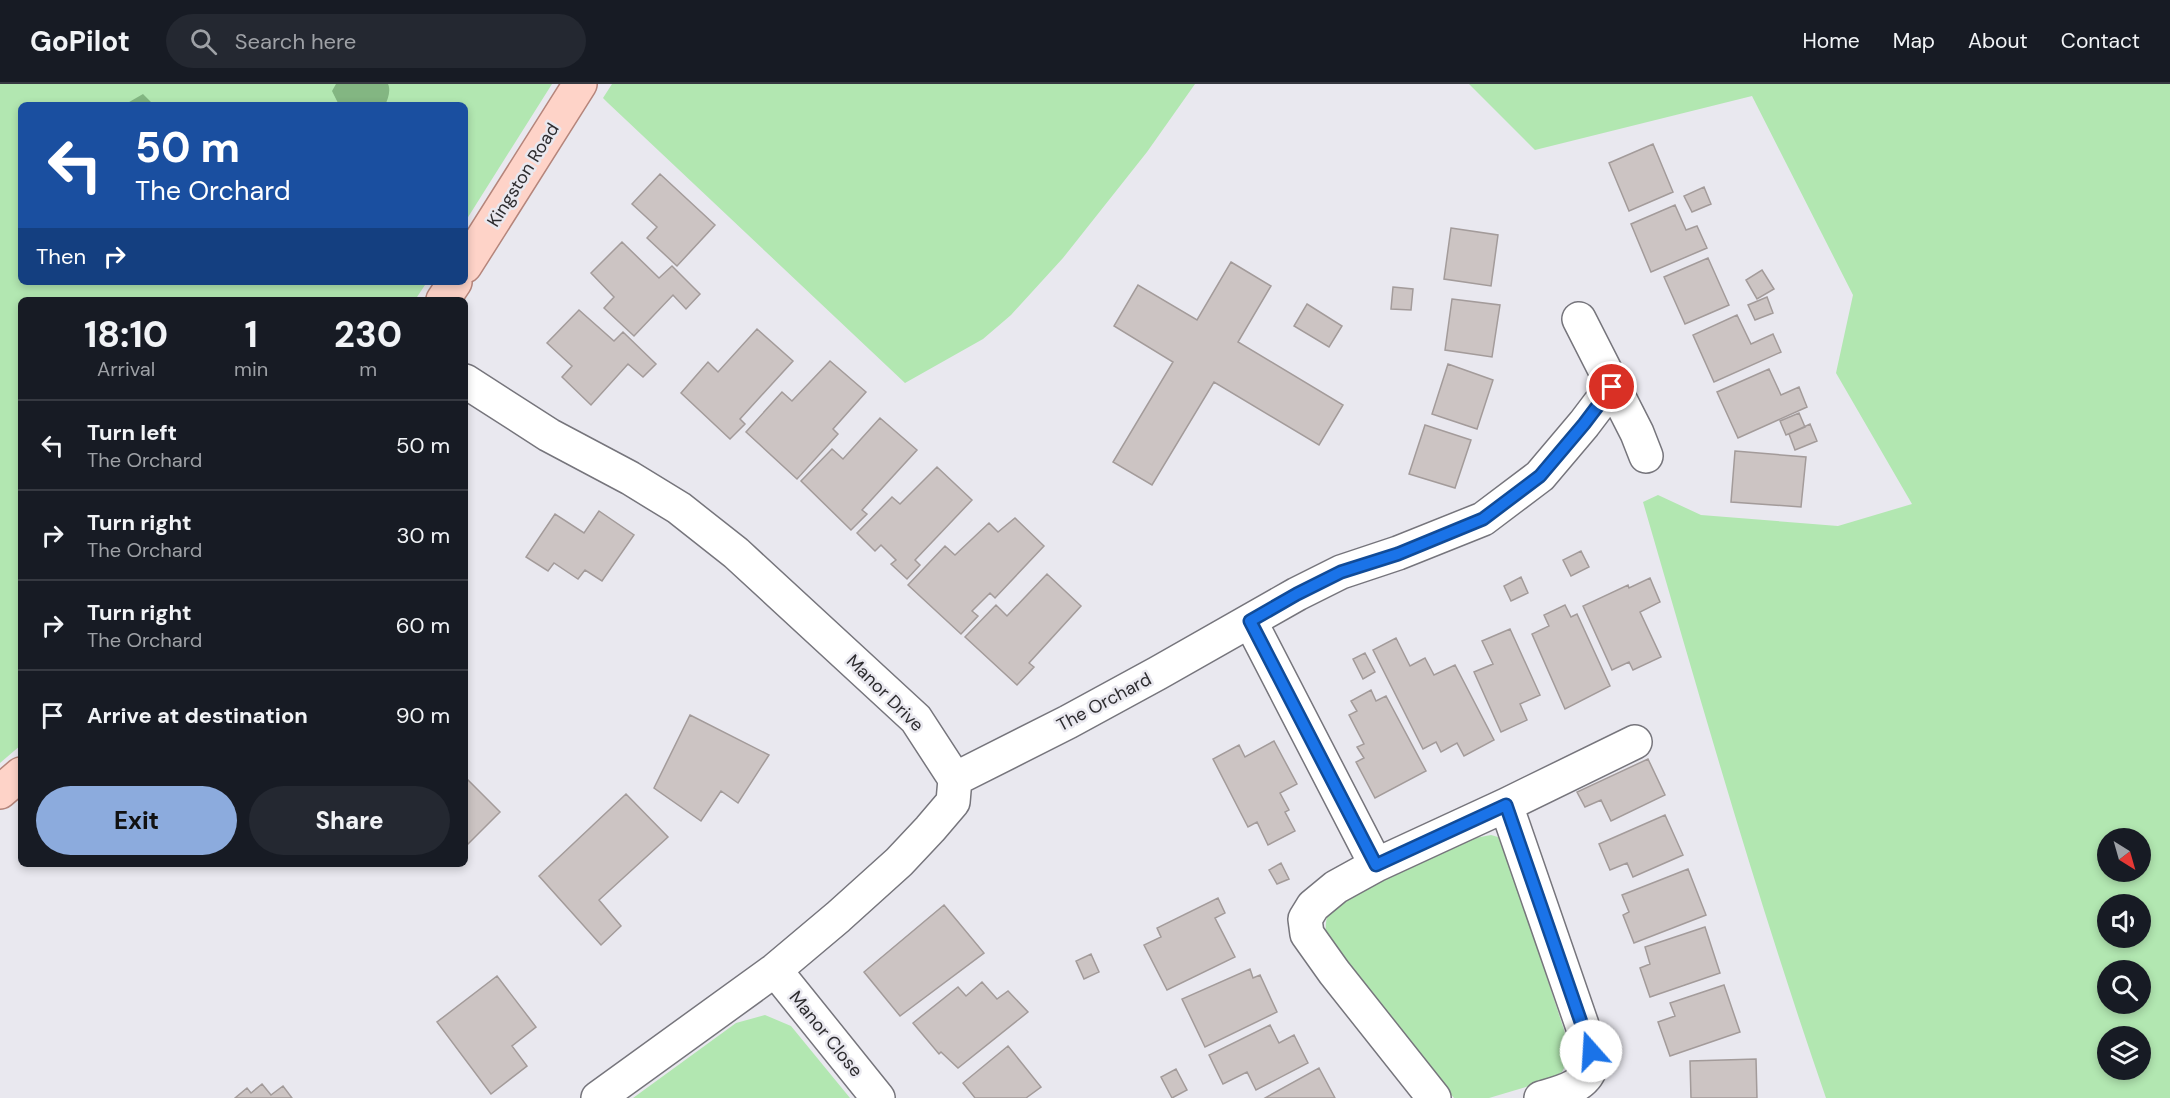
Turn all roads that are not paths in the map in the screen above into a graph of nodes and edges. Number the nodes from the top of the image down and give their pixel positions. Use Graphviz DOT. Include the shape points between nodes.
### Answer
graph roads {
  1 [pos="580,84"];
  2 [pos="468,261"];
  3 [pos="1579,319"];
  4 [pos="468,383"];
  5 [pos="1612,387"];
  6 [pos="1646,456"];
  7 [pos="1250,621"];
  8 [pos="1635,742"];
  9 [pos="18,777"];
  10 [pos="955,779"];
  11 [pos="0,792"];
  12 [pos="1506,805"];
  13 [pos="1376,865"];
  14 [pos="775,970"];
  15 [pos="598,1098"];
  16 [pos="878,1098"];
  17 [pos="1434,1098"];
  18 [pos="1540,1098"];
  1 -- 2 [label="main road, Kingston Road"];
  3 -- 5 [label="street"];
  4 -- 10 [label="street, Manor Drive" via="549,435 679,508 736,553 916,719"];
  5 -- 6 [label="street"];
  5 -- 7 [label="street, The Orchard" via="1540,476 1483,519 1398,554 1341,572"];
  7 -- 10 [label="street, The Orchard" via="1068,722"];
  7 -- 13 [label="street"];
  8 -- 12 [label="street"];
  9 -- 11 [label="main road"];
  10 -- 14 [label="street" via="953,802 899,862"];
  12 -- 13 [label="street"];
  12 -- 18 [label="street" via="1591,1051 1592,1067 1582,1080 1569,1089"];
  13 -- 17 [label="street" via="1336,887 1313,906 1305,919 1307,934"];
  14 -- 15 [label="street"];
  14 -- 16 [label="street, Manor Close"];
}
